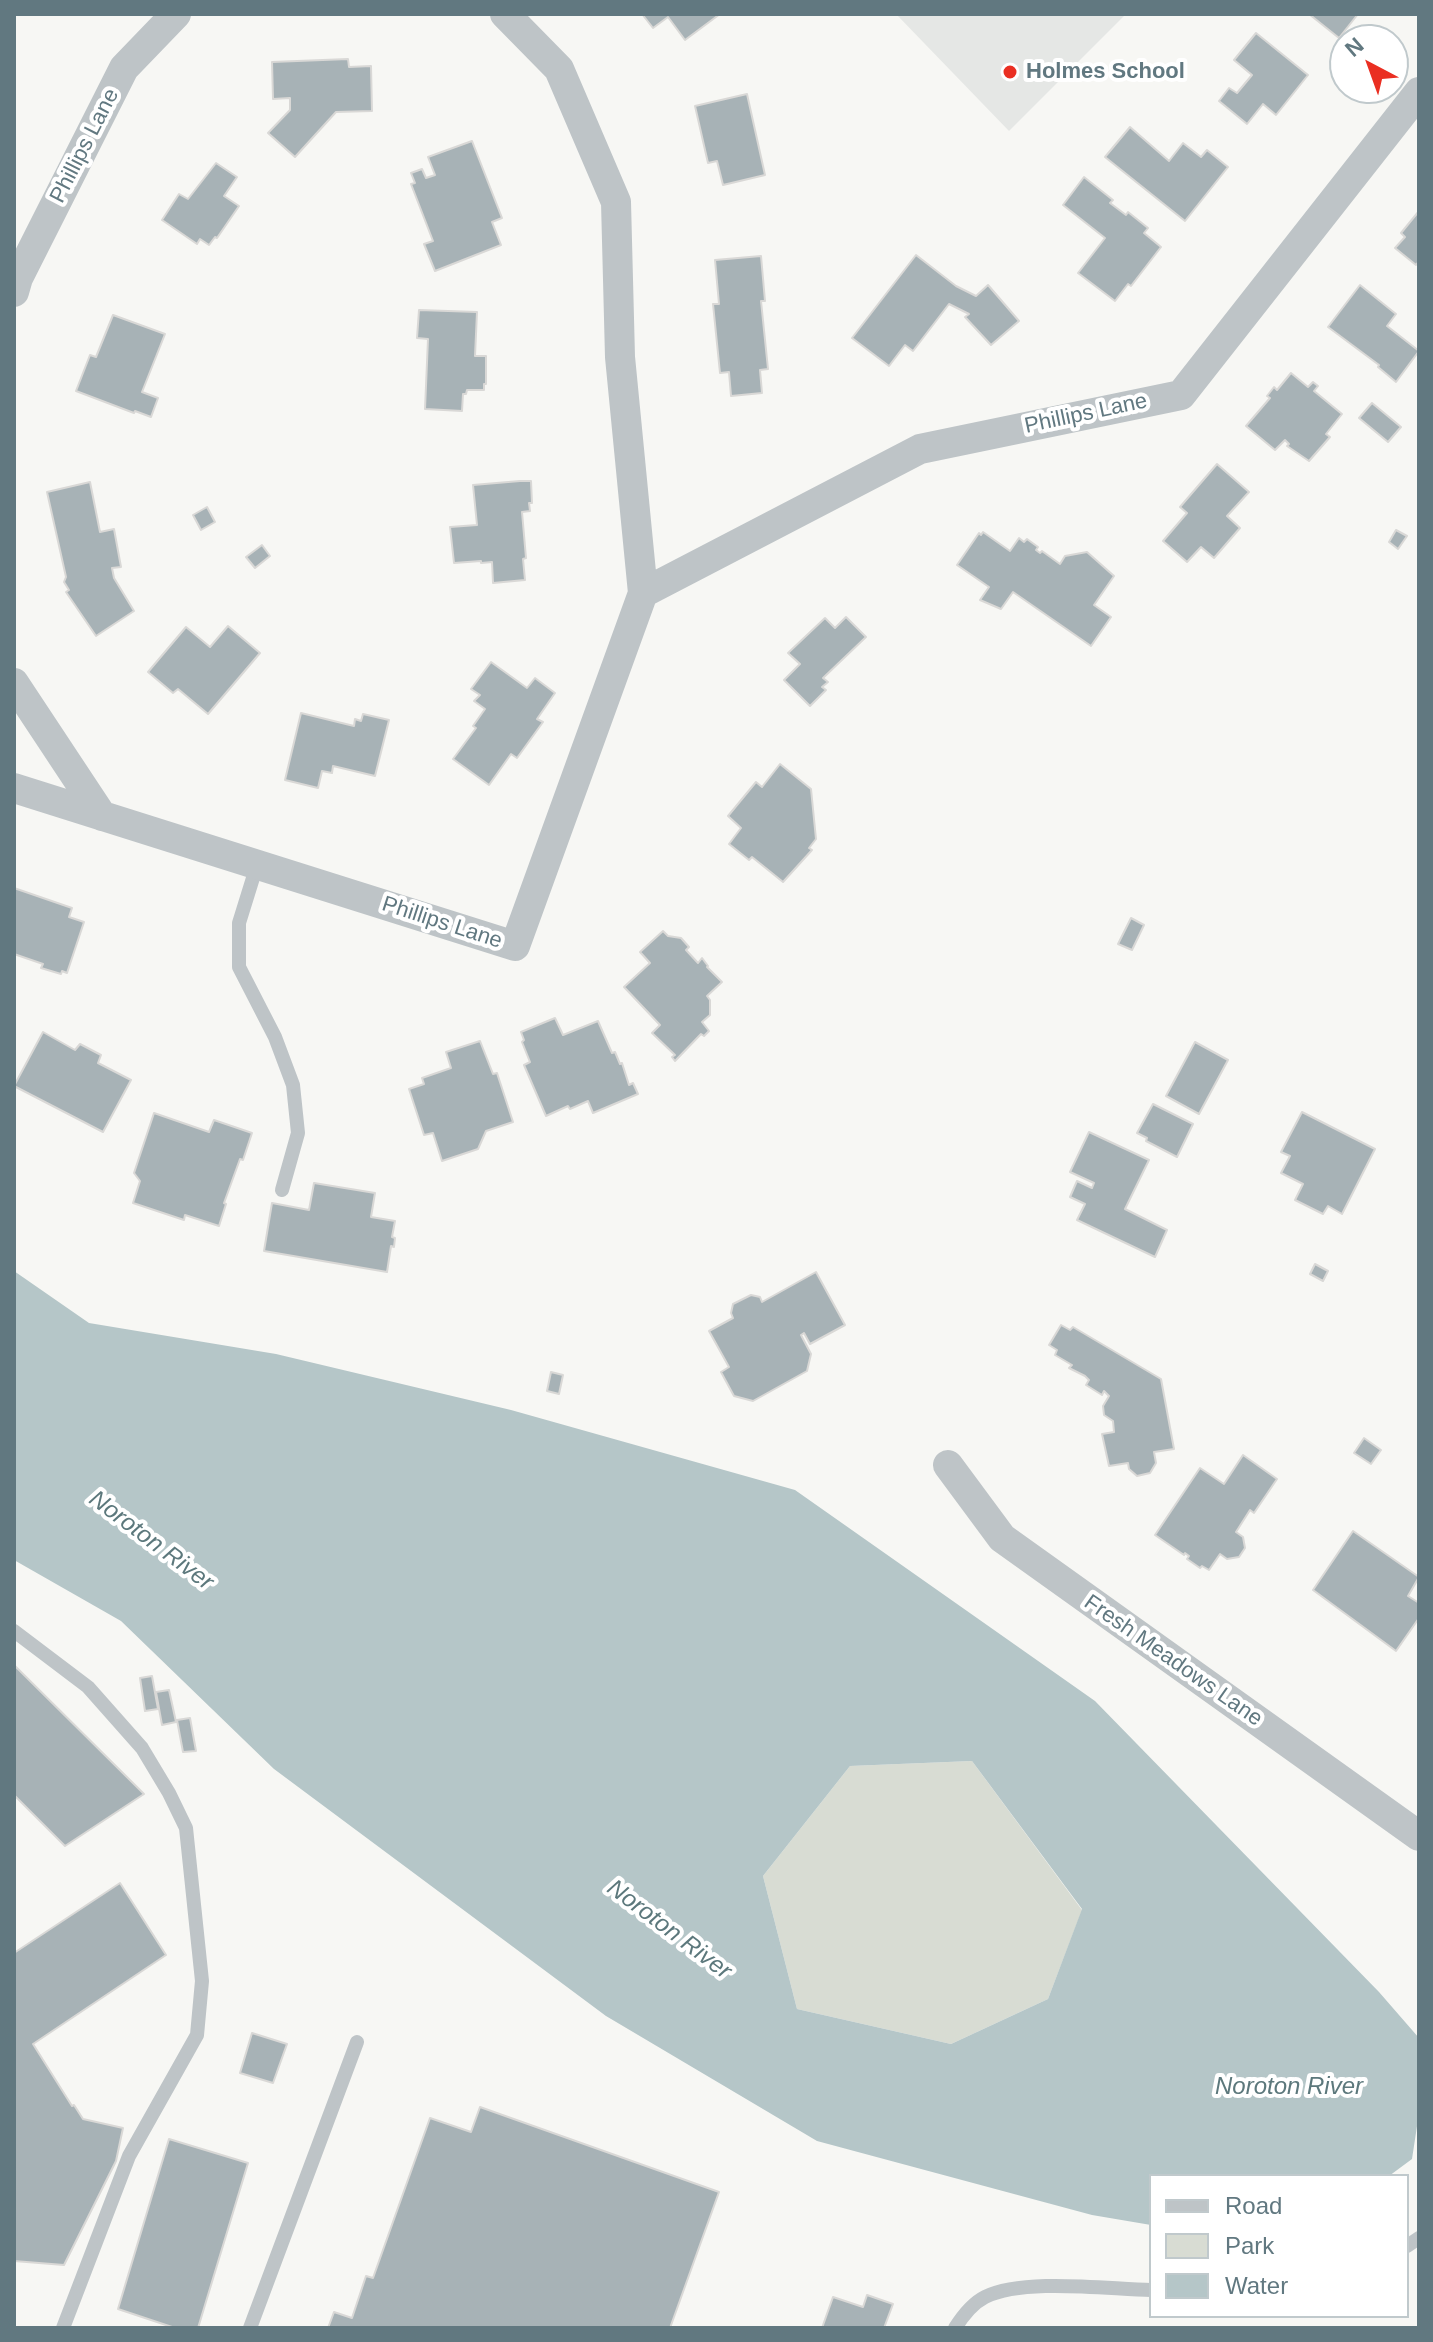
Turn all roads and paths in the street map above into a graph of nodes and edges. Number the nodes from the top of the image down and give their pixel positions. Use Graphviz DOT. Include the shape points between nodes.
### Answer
graph roads {
  1 [pos="176,14"];
  2 [pos="505,14"];
  3 [pos="1419,92"];
  4 [pos="14,292"];
  5 [pos="643,593"];
  6 [pos="14,683"];
  7 [pos="14,788"];
  8 [pos="102,816"];
  9 [pos="257,865"];
  10 [pos="282,1190"];
  11 [pos="948,1465"];
  12 [pos="14,1631"];
  13 [pos="1419,1836"];
  14 [pos="357,2042"];
  15 [pos="1149,2290"];
  16 [pos="63,2328"];
  17 [pos="250,2328"];
  18 [pos="955,2328"];
  1 -- 4 [label="street, Phillips Lane" via="124,68"];
  2 -- 5 [label="street, Phillips Lane" via="559,69 616,202 620,357"];
  3 -- 5 [label="street, Phillips Lane" via="1181,395 920,449"];
  5 -- 9 [label="street, Phillips Lane" via="515,946"];
  6 -- 8 [label="street"];
  7 -- 8 [label="street, Phillips Lane"];
  8 -- 9 [label="street, Phillips Lane"];
  9 -- 10 [label="lane" via="239,923 239,967 293,1085 298,1133"];
  11 -- 13 [label="street, Fresh Meadows Lane" via="1002,1538"];
  12 -- 16 [label="lane" via="88,1687 142,1748 169,1793 186,1828 202,1981 197,2035 129,2156"];
  14 -- 17 [label="lane"];
  15 -- 18 [label="lane" via="1010,2288 982,2298"];
}
